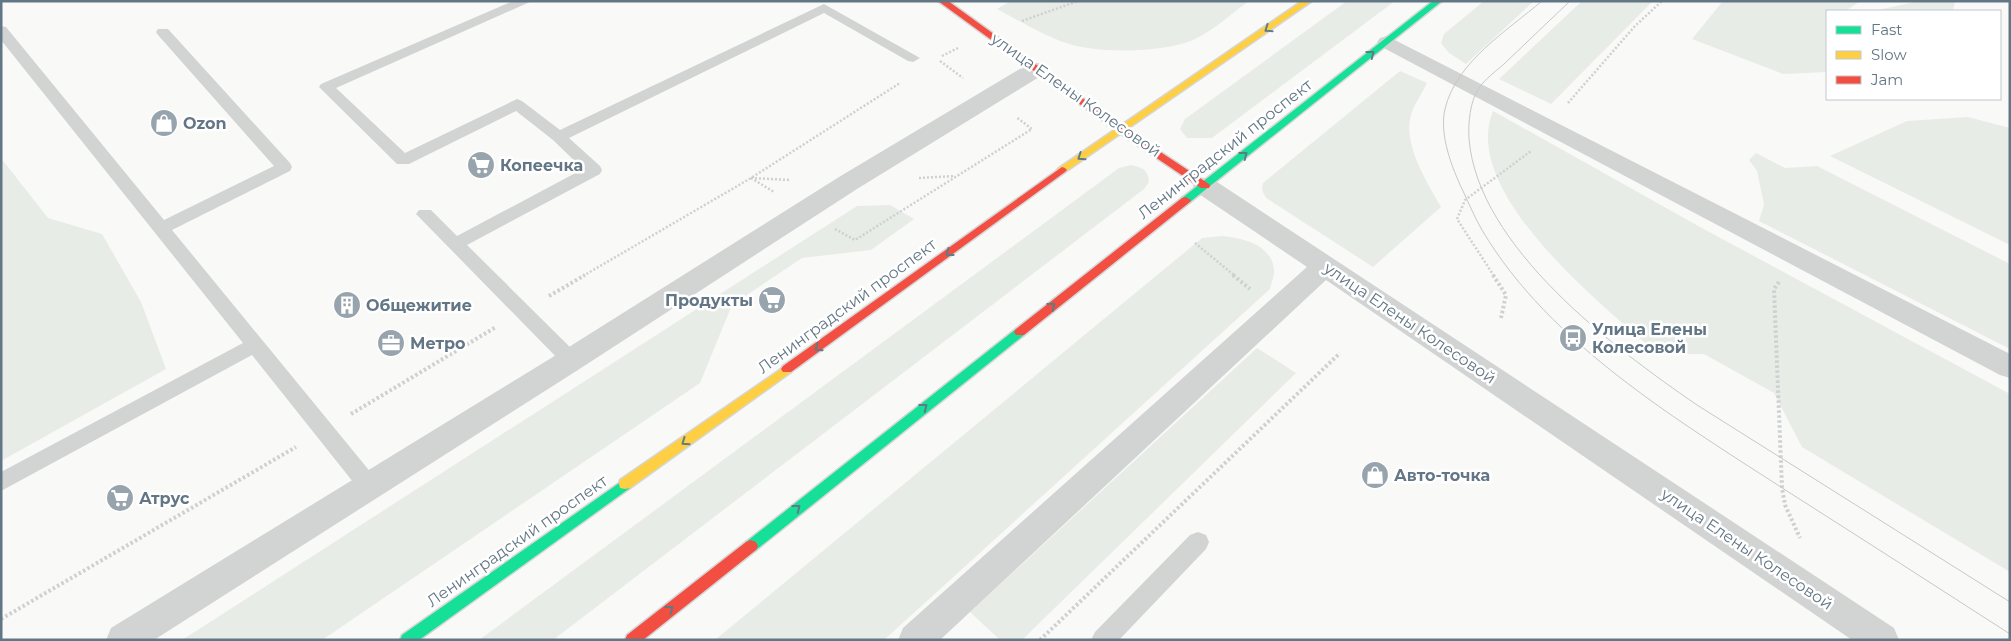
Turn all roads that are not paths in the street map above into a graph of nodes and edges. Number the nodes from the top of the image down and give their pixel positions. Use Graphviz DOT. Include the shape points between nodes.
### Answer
graph roads {
  1 [pos="525,1"];
  2 [pos="942,1"];
  3 [pos="1308,1"];
  4 [pos="1438,1"];
  5 [pos="1,30"];
  6 [pos="163,32"];
  7 [pos="1387,42"];
  8 [pos="913,58"];
  9 [pos="1036,69"];
  10 [pos="1121,130"];
  11 [pos="559,137"];
  12 [pos="1205,186"];
  13 [pos="425,214"];
  14 [pos="161,228"];
  15 [pos="455,244"];
  16 [pos="1326,266"];
  17 [pos="255,345"];
  18 [pos="571,360"];
  19 [pos="2010,367"];
  20 [pos="1,482"];
  21 [pos="368,486"];
  22 [pos="1198,542"];
  23 [pos="1853,631"];
  24 [pos="124,640"];
  25 [pos="407,640"];
  26 [pos="632,640"];
  27 [pos="916,640"];
  28 [pos="1103,640"];
  29 [pos="1882,640"];
  1 -- 11 [label="lane" via="326,87 403,160 517,104"];
  2 -- 9 [label="main road, улица Елены Колесовой"];
  3 -- 10 [label="main road, Ленинградский проспект, one-way"];
  4 -- 7 [label="main road, Ленинградский проспект"];
  5 -- 14 [label="lane"];
  6 -- 14 [label="lane" via="284,167"];
  12 -- 7 [label="main road, Ленинградский проспект, one-way"];
  7 -- 19 [label="street"];
  8 -- 11 [label="lane" via="824,8"];
  9 -- 10 [label="main road, улица Елены Колесовой"];
  9 -- 18 [label="street" via="848,183"];
  10 -- 12 [label="main road, улица Елены Колесовой"];
  10 -- 25 [label="main road, Ленинградский проспект, one-way"];
  11 -- 15 [label="lane" via="594,170"];
  12 -- 16 [label="street, улица Елены Колесовой"];
  26 -- 12 [label="main road, Ленинградский проспект, one-way"];
  13 -- 15 [label="lane"];
  14 -- 17 [label="lane"];
  15 -- 18 [label="lane"];
  16 -- 23 [label="street, улица Елены Колесовой"];
  16 -- 27 [label="street" via="1250,331"];
  17 -- 20 [label="lane"];
  17 -- 21 [label="lane"];
  18 -- 21 [label="street"];
  21 -- 24 [label="street"];
  22 -- 28 [label="lane"];
  23 -- 29 [label="street, улица Елены Колесовой"];
}
